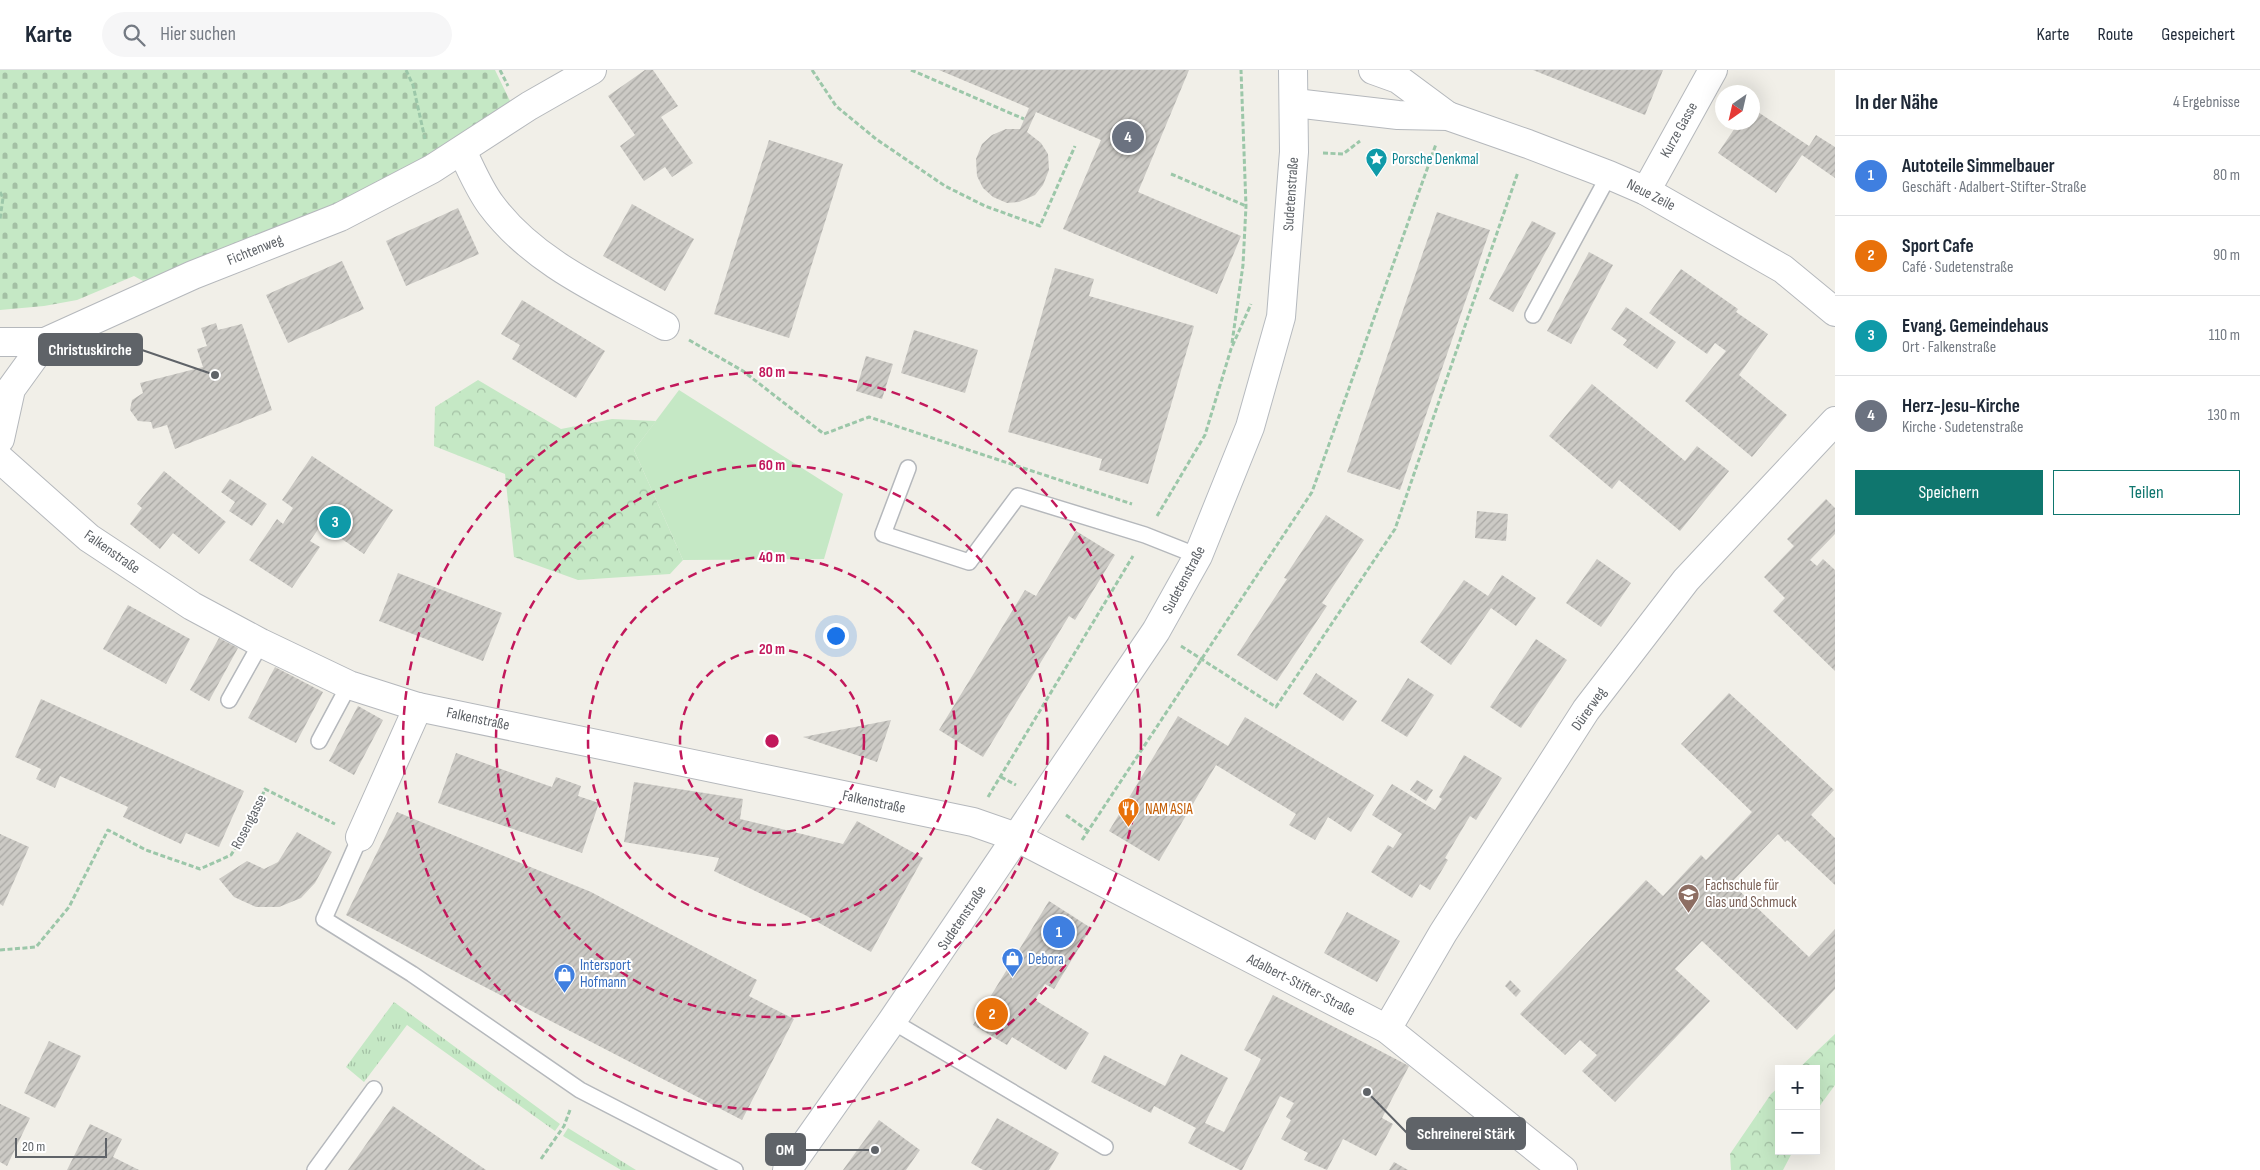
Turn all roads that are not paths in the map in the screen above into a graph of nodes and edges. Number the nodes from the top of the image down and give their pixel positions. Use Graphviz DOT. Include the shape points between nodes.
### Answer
graph roads {
  1 [pos="592,70"];
  2 [pos="1293,70"];
  3 [pos="1373,70"];
  4 [pos="1713,70"];
  5 [pos="1294,103"];
  6 [pos="1448,116"];
  7 [pos="462,151"];
  8 [pos="1609,175"];
  9 [pos="1646,191"];
  10 [pos="1835,312"];
  11 [pos="1533,315"];
  12 [pos="665,326"];
  13 [pos="0,342"];
  14 [pos="45,342"];
  15 [pos="1835,421"];
  16 [pos="0,439"];
  17 [pos="0,458"];
  18 [pos="908,468"];
  19 [pos="1198,556"];
  20 [pos="261,643"];
  21 [pos="349,685"];
  22 [pos="229,700"];
  23 [pos="418,706"];
  24 [pos="319,741"];
  25 [pos="360,837"];
  26 [pos="1016,837"];
  27 [pos="892,1021"];
  28 [pos="1387,1029"];
  29 [pos="374,1089"];
  30 [pos="1105,1147"];
  31 [pos="315,1170"];
  32 [pos="735,1170"];
  33 [pos="787,1170"];
  34 [pos="1563,1170"];
  1 -- 7 [label="street, Fichtenweg"];
  2 -- 5 [label="street, Sudetenstraße"];
  3 -- 6 [label="street, Neue Zeile" via="1398,79"];
  4 -- 9 [label="street, Kurze Gasse"];
  5 -- 6 [label="street, Neue Zeile" via="1398,115"];
  5 -- 19 [label="street, Sudetenstraße" via="1294,152 1281,318 1250,427"];
  6 -- 8 [label="street, Neue Zeile"];
  7 -- 12 [label="street" via="490,204 520,238 561,269"];
  7 -- 14 [label="street, Fichtenweg" via="340,217 193,275"];
  8 -- 9 [label="street, Neue Zeile"];
  8 -- 11 [label="lane"];
  9 -- 10 [label="street, Neue Zeile" via="1783,269"];
  13 -- 14 [label="street, Fichtenweg"];
  14 -- 16 [label="street, Fichtenweg" via="11,388"];
  15 -- 28 [label="street, Dürerweg" via="1686,580 1586,710 1448,924"];
  17 -- 20 [label="street, Falkenstraße" via="89,538 192,606"];
  18 -- 19 [label="lane" via="884,534 970,562 1018,496 1145,535"];
  19 -- 26 [label="street, Sudetenstraße" via="1156,631"];
  20 -- 21 [label="street, Falkenstraße"];
  20 -- 22 [label="lane"];
  21 -- 23 [label="street, Falkenstraße"];
  21 -- 24 [label="lane"];
  23 -- 25 [label="street"];
  23 -- 26 [label="street, Falkenstraße" via="973,822"];
  25 -- 32 [label="lane" via="324,919 412,974 580,1090"];
  26 -- 27 [label="street, Sudetenstraße"];
  26 -- 28 [label="street, Adalbert-Stifter-Straße"];
  27 -- 30 [label="lane"];
  27 -- 33 [label="street, Sudetenstraße"];
  28 -- 34 [label="street, Adalbert-Stifter-Straße"];
  29 -- 31 [label="lane"];
}
